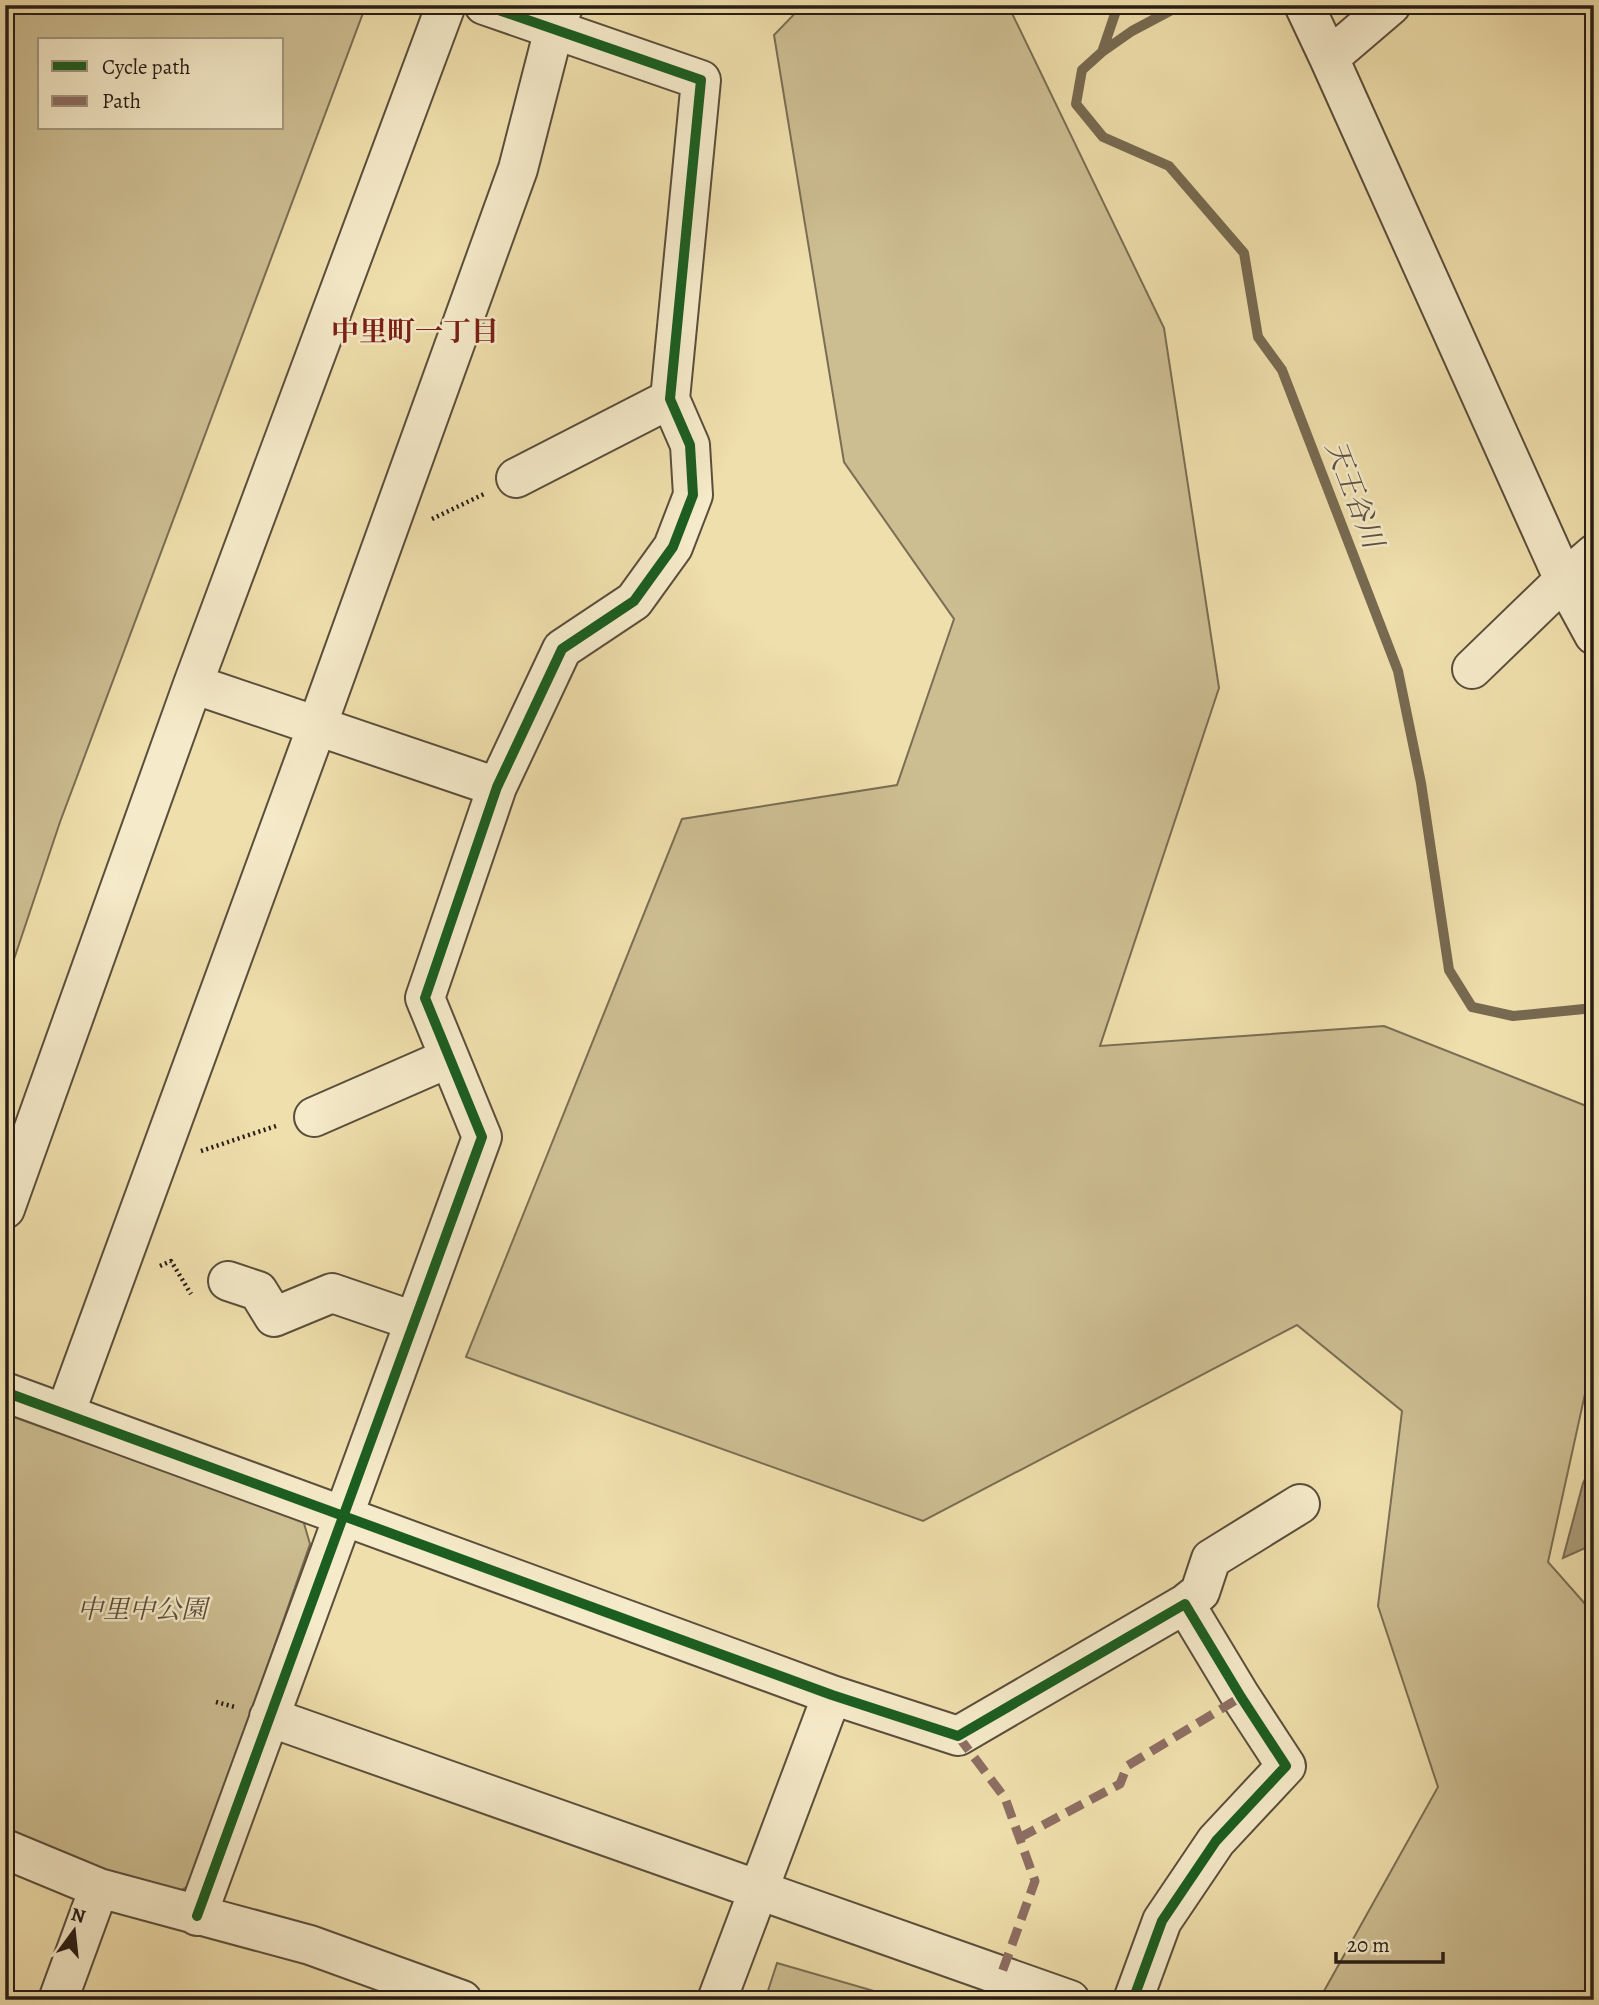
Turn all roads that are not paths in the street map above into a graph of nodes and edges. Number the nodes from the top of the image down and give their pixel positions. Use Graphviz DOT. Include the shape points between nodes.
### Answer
graph roads {
  1 [pos="446,5"];
  2 [pos="484,5"];
  3 [pos="1304,5"];
  4 [pos="1391,5"];
  5 [pos="559,17"];
  6 [pos="1329,58"];
  7 [pos="670,399"];
  8 [pos="516,478"];
  9 [pos="1594,554"];
  10 [pos="1564,580"];
  11 [pos="1594,635"];
  12 [pos="1472,669"];
  13 [pos="193,684"];
  14 [pos="317,726"];
  15 [pos="497,787"];
  16 [pos="449,1058"];
  17 [pos="314,1116"];
  18 [pos="5,1209"];
  19 [pos="228,1281"];
  20 [pos="414,1321"];
  21 [pos="5,1392"];
  22 [pos="65,1414"];
  23 [pos="1300,1504"];
  24 [pos="343,1516"];
  25 [pos="1185,1604"];
  26 [pos="832,1695"];
  27 [pos="269,1717"];
  28 [pos="5,1849"];
  29 [pos="99,1888"];
  30 [pos="758,1890"];
  31 [pos="197,1916"];
  32 [pos="58,2000"];
  33 [pos="461,2000"];
  34 [pos="717,2000"];
  35 [pos="1070,2000"];
  36 [pos="1133,2000"];
  1 -- 13 [label="street"];
  2 -- 5 [label="street"];
  3 -- 6 [label="street"];
  4 -- 6 [label="street"];
  5 -- 7 [label="street" via="701,80"];
  5 -- 14 [label="street" via="518,169"];
  6 -- 10 [label="street"];
  7 -- 8 [label="street"];
  7 -- 15 [label="street" via="691,445 693,495 673,547 634,601 562,649"];
  9 -- 10 [label="street"];
  10 -- 11 [label="street"];
  10 -- 12 [label="street"];
  13 -- 14 [label="street"];
  13 -- 18 [label="street"];
  14 -- 15 [label="street"];
  14 -- 22 [label="street"];
  15 -- 16 [label="street" via="425,999"];
  16 -- 17 [label="street"];
  16 -- 20 [label="street" via="482,1137"];
  19 -- 20 [label="street" via="258,1291 274,1317 332,1293"];
  20 -- 24 [label="street"];
  21 -- 22 [label="street"];
  22 -- 24 [label="street"];
  23 -- 25 [label="street" via="1211,1559 1200,1592"];
  24 -- 26 [label="street"];
  24 -- 27 [label="street"];
  25 -- 26 [label="street" via="958,1736"];
  25 -- 36 [label="street" via="1286,1766 1216,1841 1162,1921"];
  26 -- 30 [label="street"];
  27 -- 30 [label="street"];
  27 -- 31 [label="street"];
  28 -- 29 [label="street"];
  29 -- 31 [label="street"];
  29 -- 32 [label="street"];
  30 -- 34 [label="street"];
  30 -- 35 [label="street"];
  31 -- 33 [label="street" via="310,1945"];
}
